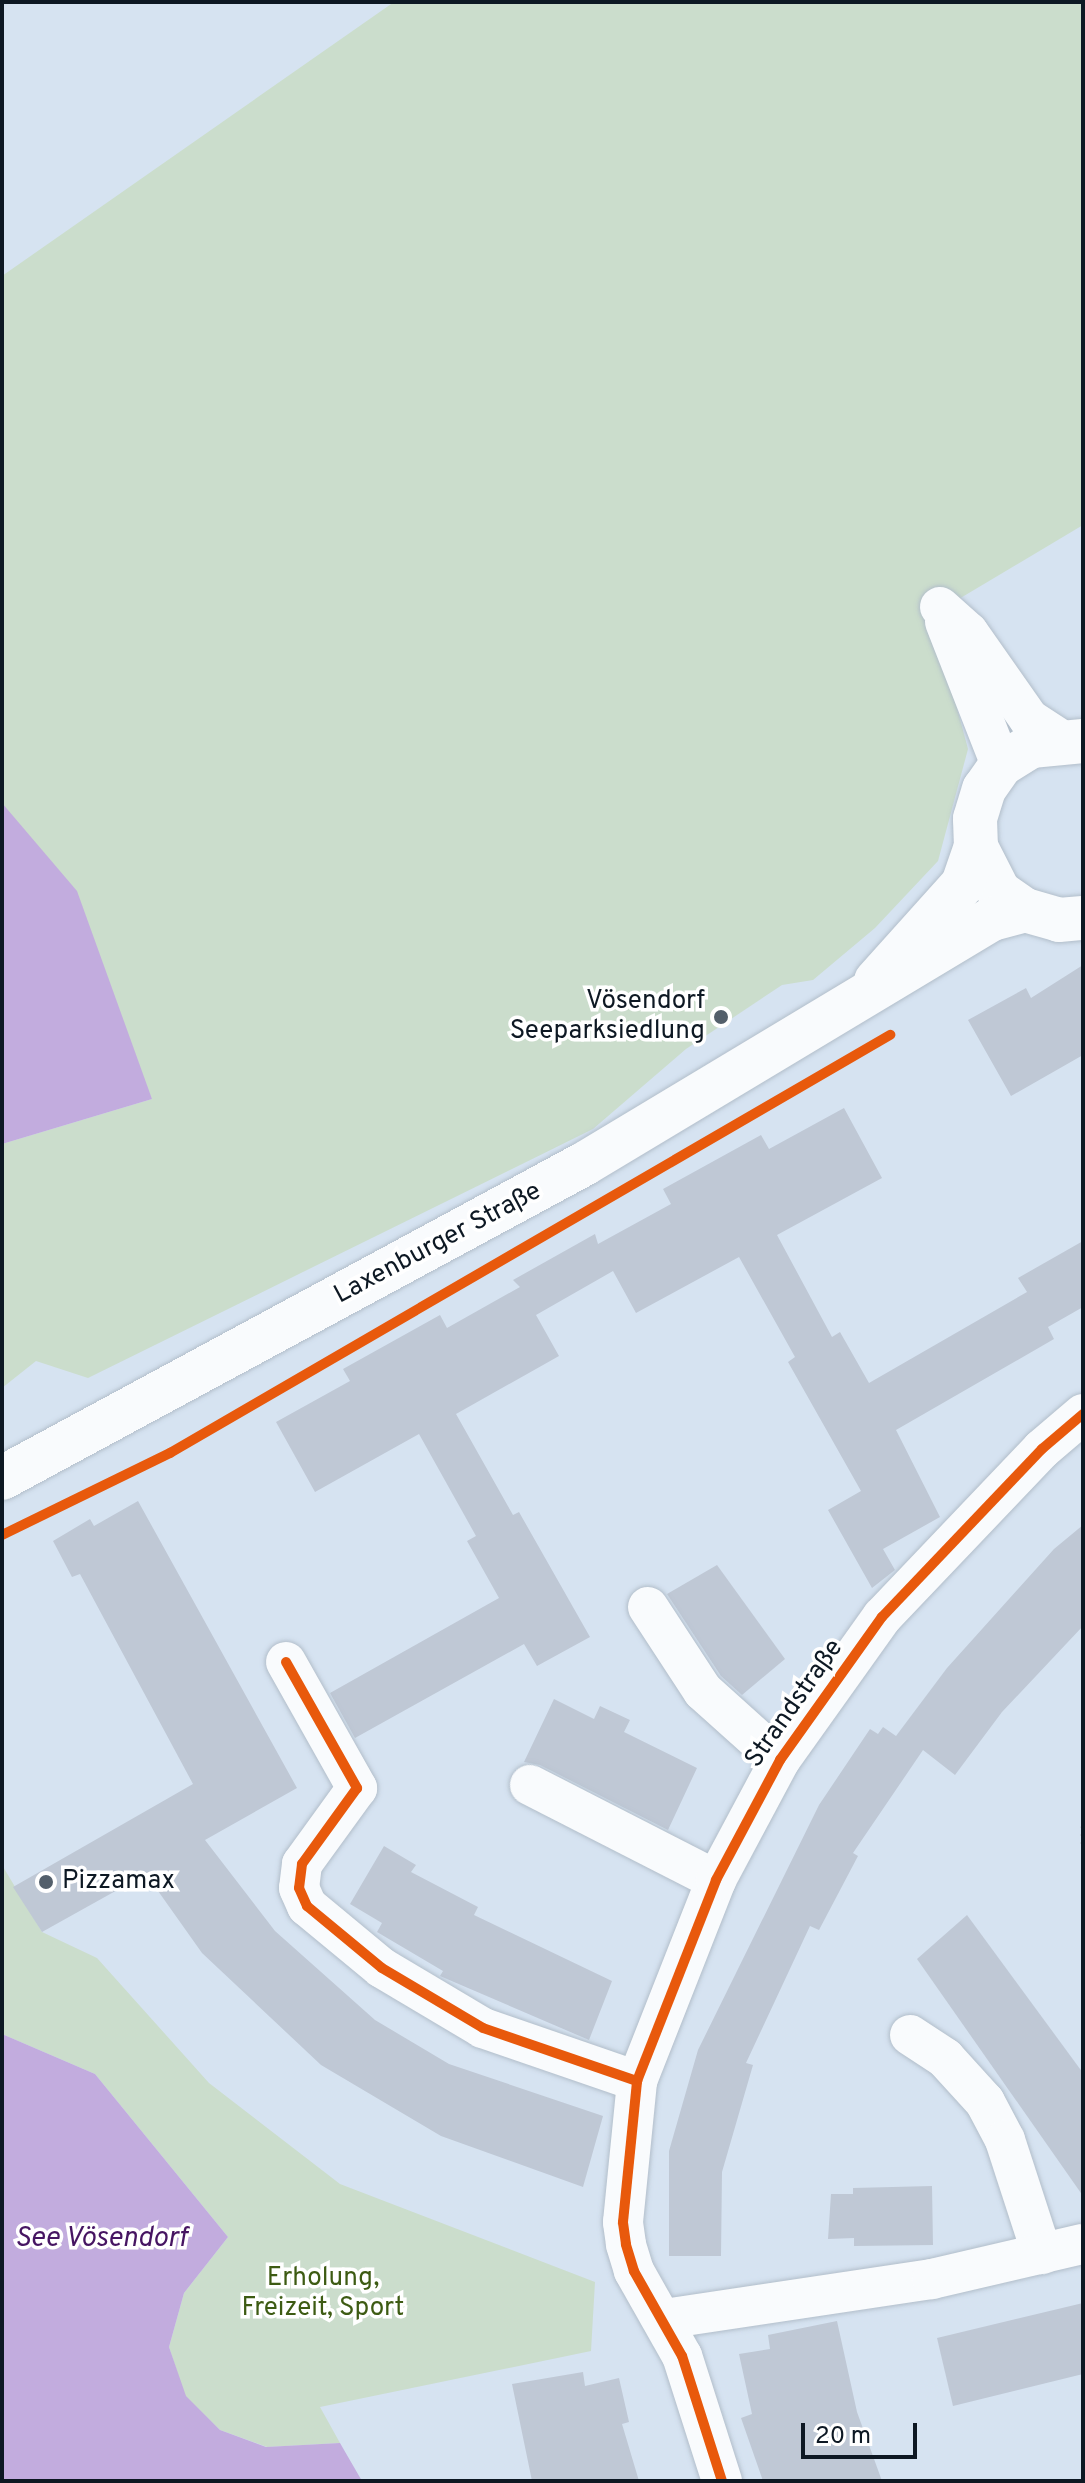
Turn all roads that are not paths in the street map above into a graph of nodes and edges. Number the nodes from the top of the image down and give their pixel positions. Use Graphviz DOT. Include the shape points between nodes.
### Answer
graph roads {
  1 [pos="1072,740"];
  2 [pos="1001,765"];
  3 [pos="976,847"];
  4 [pos="1025,910"];
  5 [pos="1082,920"];
  6 [pos="864,994"];
  7 [pos="1083,1414"];
  8 [pos="2,1478"];
  9 [pos="648,1607"];
  10 [pos="286,1662"];
  11 [pos="780,1760"];
  12 [pos="530,1785"];
  13 [pos="716,1880"];
  14 [pos="910,2035"];
  15 [pos="637,2081"];
  16 [pos="1083,2244"];
  17 [pos="1042,2254"];
  18 [pos="664,2319"];
  19 [pos="722,2481"];
  1 -- 2 [label="main road" via="1031,746"];
  1 -- 2 [label="street" via="1029,719 968,632 940,607"];
  2 -- 3 [label="main road" via="984,789 975,819"];
  3 -- 4 [label="main road" via="999,892"];
  3 -- 6 [label="main road, Laxenburger Straße" via="963,884"];
  4 -- 5 [label="main road"];
  4 -- 6 [label="main road, Laxenburger Straße" via="992,919 929,962"];
  6 -- 8 [label="main road, Laxenburger Straße" via="760,1063 584,1164"];
  7 -- 11 [label="street, Strandstraße" via="1042,1449 882,1617"];
  9 -- 11 [label="street" via="703,1691"];
  10 -- 15 [label="street" via="357,1788 302,1864 298,1882 307,1906 382,1968 483,2028"];
  11 -- 13 [label="street, Strandstraße"];
  12 -- 13 [label="street"];
  13 -- 15 [label="street, Strandstraße"];
  14 -- 17 [label="street" via="945,2058 985,2102 1005,2140"];
  15 -- 18 [label="street, Strandstraße" via="623,2222 634,2271"];
  16 -- 17 [label="street"];
  17 -- 18 [label="street" via="932,2279"];
  18 -- 19 [label="street, Strandstraße"];
}
